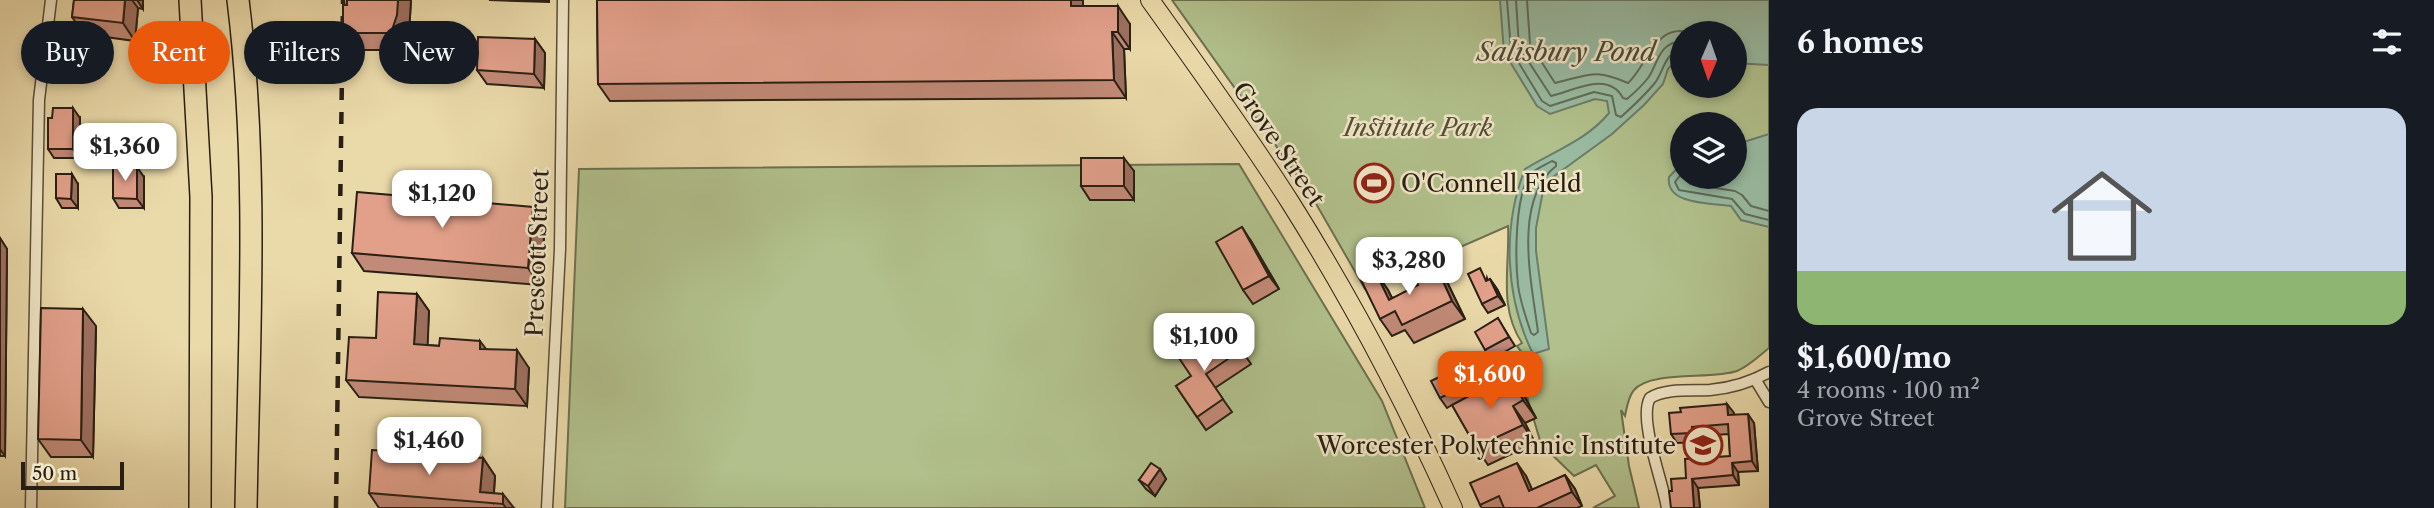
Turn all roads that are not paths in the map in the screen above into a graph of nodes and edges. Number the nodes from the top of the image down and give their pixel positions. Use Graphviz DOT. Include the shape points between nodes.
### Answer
graph roads {
  1 [pos="51,0"];
  2 [pos="190,0"];
  3 [pos="239,0"];
  4 [pos="563,0"];
  5 [pos="1150,0"];
  6 [pos="1769,372"];
  7 [pos="1755,379"];
  8 [pos="1769,402"];
  9 [pos="31,508"];
  10 [pos="200,508"];
  11 [pos="246,508"];
  12 [pos="547,508"];
  13 [pos="1453,508"];
  14 [pos="1667,508"];
  1 -- 9 [label="street" via="39,100"];
  2 -- 10 [label="highway" via="201,197"];
  3 -- 11 [label="highway" via="250,151"];
  4 -- 12 [label="street, Prescott Street" via="560,249"];
  5 -- 13 [label="main road, Grove Street" via="1318,248"];
  6 -- 7 [label="street"];
  7 -- 8 [label="street"];
  7 -- 14 [label="street" via="1714,390 1650,398 1647,425"];
}
